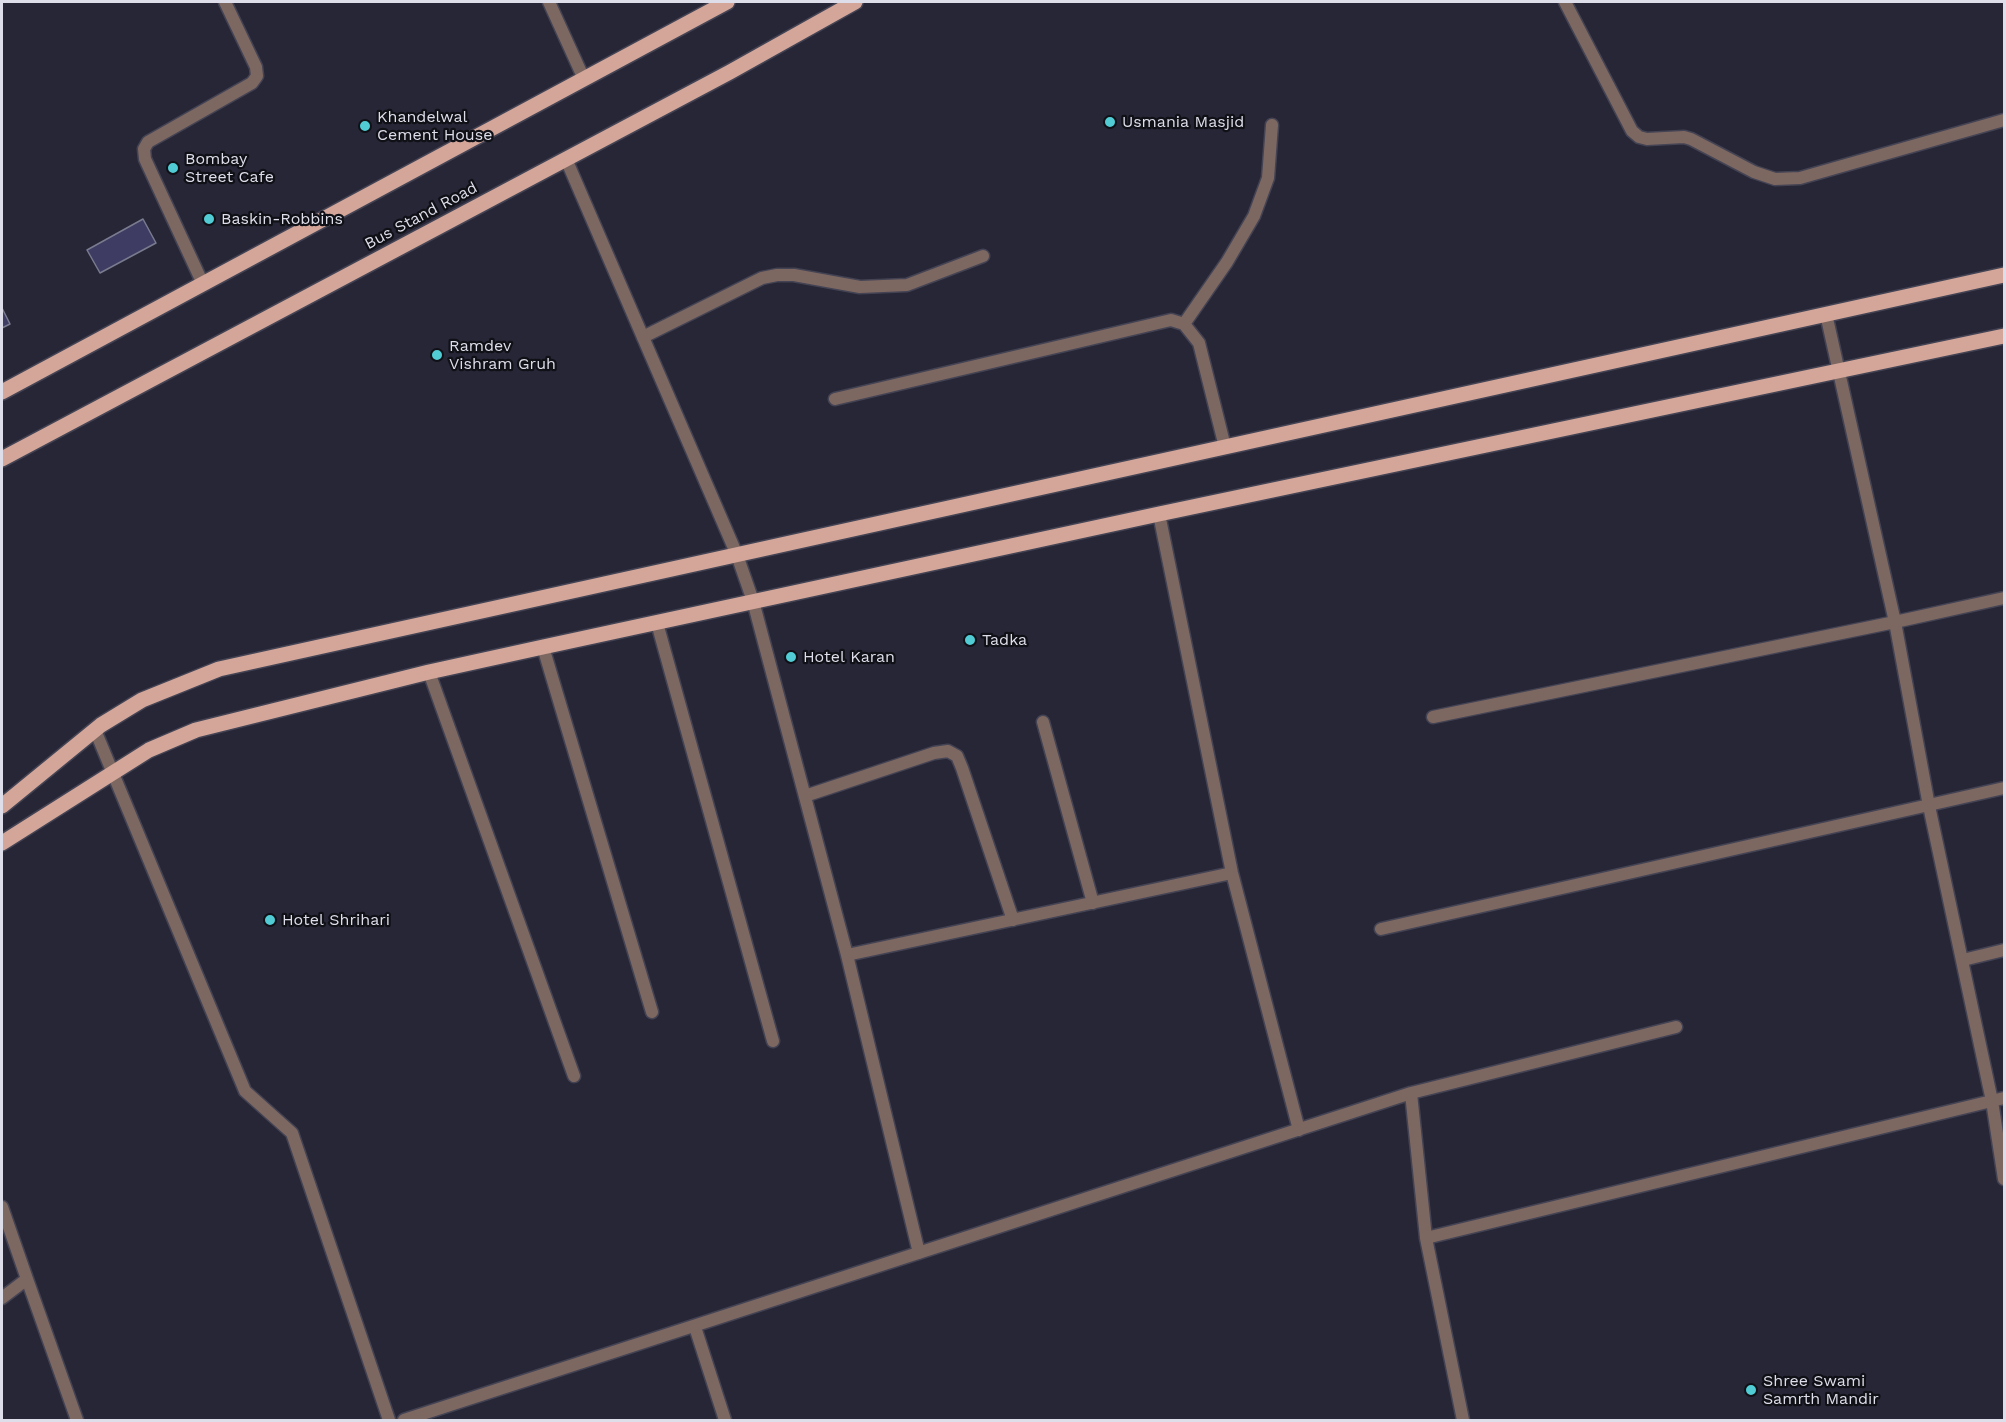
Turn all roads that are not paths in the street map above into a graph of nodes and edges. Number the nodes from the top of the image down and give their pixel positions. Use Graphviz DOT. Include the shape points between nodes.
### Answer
graph roads {
  1 [pos="225,2"];
  2 [pos="549,2"];
  3 [pos="727,2"];
  4 [pos="855,2"];
  5 [pos="1565,2"];
  6 [pos="584,79"];
  7 [pos="2004,120"];
  8 [pos="1272,125"];
  9 [pos="566,159"];
  10 [pos="982,256"];
  11 [pos="2004,275"];
  12 [pos="203,284"];
  13 [pos="1826,314"];
  14 [pos="1184,324"];
  15 [pos="2004,336"];
  16 [pos="643,337"];
  17 [pos="1839,371"];
  18 [pos="2,392"];
  19 [pos="835,399"];
  20 [pos="1225,447"];
  21 [pos="2,459"];
  22 [pos="1159,514"];
  23 [pos="737,555"];
  24 [pos="2004,598"];
  25 [pos="753,601"];
  26 [pos="1895,622"];
  27 [pos="657,623"];
  28 [pos="543,647"];
  29 [pos="429,672"];
  30 [pos="1433,717"];
  31 [pos="1043,722"];
  32 [pos="95,730"];
  33 [pos="113,772"];
  34 [pos="2004,788"];
  35 [pos="805,796"];
  36 [pos="2,806"];
  37 [pos="1929,806"];
  38 [pos="2,843"];
  39 [pos="1232,873"];
  40 [pos="1093,903"];
  41 [pos="1013,920"];
  42 [pos="1381,929"];
  43 [pos="2004,950"];
  44 [pos="847,955"];
  45 [pos="1963,960"];
  46 [pos="652,1012"];
  47 [pos="1676,1027"];
  48 [pos="773,1041"];
  49 [pos="574,1076"];
  50 [pos="1411,1093"];
  51 [pos="1998,1099"];
  52 [pos="1299,1130"];
  53 [pos="2004,1179"];
  54 [pos="2,1207"];
  55 [pos="1426,1238"];
  56 [pos="919,1253"];
  57 [pos="27,1279"];
  58 [pos="2,1298"];
  59 [pos="695,1327"];
  60 [pos="77,1420"];
  61 [pos="389,1420"];
  62 [pos="404,1420"];
  63 [pos="726,1420"];
  64 [pos="1463,1420"];
  1 -- 12 [label="street" via="257,76 252,83 148,142 144,149 145,159"];
  2 -- 6 [label="street"];
  3 -- 6 [label="main road"];
  4 -- 9 [label="main road, Bus Stand Road"];
  5 -- 7 [label="street" via="1632,131 1639,137 1691,139 1775,179 1800,178"];
  6 -- 12 [label="main road"];
  8 -- 14 [label="street" via="1268,178 1254,216"];
  9 -- 16 [label="street"];
  9 -- 21 [label="main road, Bus Stand Road"];
  10 -- 16 [label="street" via="907,285 860,288 794,275 762,278"];
  11 -- 13 [label="main road"];
  12 -- 18 [label="main road"];
  13 -- 17 [label="street"];
  13 -- 20 [label="main road"];
  14 -- 19 [label="street" via="1171,320"];
  14 -- 20 [label="street" via="1199,343"];
  15 -- 17 [label="main road"];
  16 -- 23 [label="street"];
  17 -- 22 [label="main road"];
  17 -- 26 [label="street"];
  20 -- 23 [label="main road"];
  22 -- 25 [label="main road"];
  22 -- 39 [label="street"];
  23 -- 25 [label="street"];
  23 -- 32 [label="main road" via="219,669 142,700"];
  24 -- 26 [label="street"];
  25 -- 27 [label="main road"];
  25 -- 35 [label="street"];
  26 -- 30 [label="street"];
  26 -- 37 [label="street"];
  27 -- 28 [label="main road"];
  27 -- 48 [label="street"];
  28 -- 29 [label="main road"];
  28 -- 46 [label="street"];
  29 -- 33 [label="main road" via="196,730 149,750"];
  29 -- 49 [label="street"];
  31 -- 40 [label="street"];
  32 -- 33 [label="street"];
  32 -- 36 [label="main road"];
  33 -- 38 [label="main road"];
  33 -- 61 [label="street" via="245,1091 292,1133"];
  34 -- 37 [label="street"];
  35 -- 41 [label="street" via="934,753 948,751 957,756"];
  35 -- 44 [label="street"];
  37 -- 42 [label="street"];
  37 -- 45 [label="street"];
  39 -- 40 [label="street"];
  39 -- 52 [label="street"];
  40 -- 41 [label="street"];
  41 -- 44 [label="street"];
  43 -- 45 [label="street"];
  44 -- 56 [label="street"];
  45 -- 51 [label="street"];
  47 -- 50 [label="street"];
  50 -- 52 [label="street"];
  50 -- 55 [label="street"];
  51 -- 53 [label="street"];
  51 -- 55 [label="street"];
  52 -- 56 [label="street"];
  54 -- 57 [label="street"];
  55 -- 64 [label="street"];
  56 -- 59 [label="street"];
  57 -- 58 [label="street"];
  57 -- 60 [label="street"];
  59 -- 62 [label="street"];
  59 -- 63 [label="street"];
}
